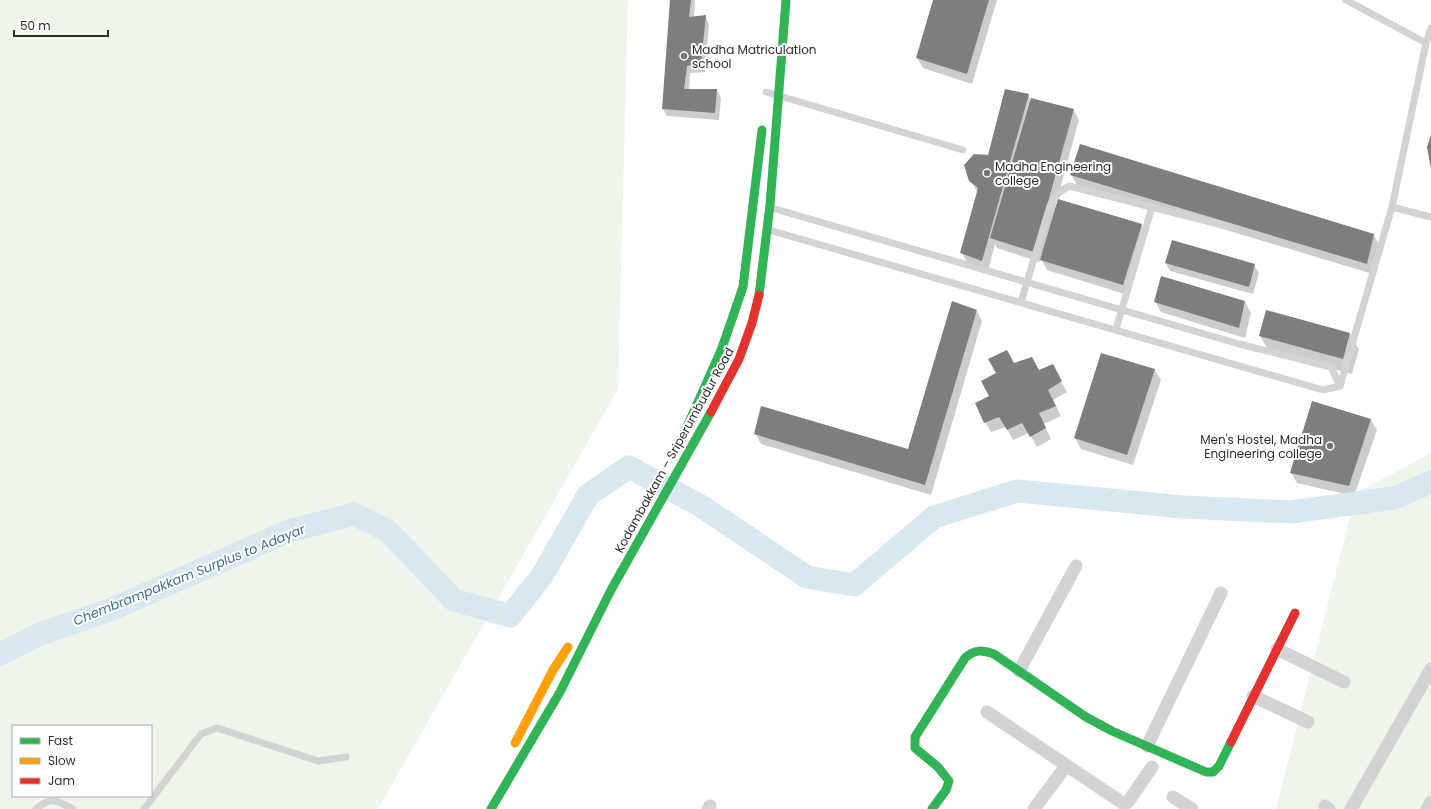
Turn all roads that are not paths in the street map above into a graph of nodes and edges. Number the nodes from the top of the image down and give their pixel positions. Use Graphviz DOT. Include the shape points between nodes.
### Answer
graph roads {
  1 [pos="786,0"];
  2 [pos="1346,0"];
  3 [pos="1431,28"];
  4 [pos="1426,43"];
  5 [pos="766,92"];
  6 [pos="777,96"];
  7 [pos="762,124"];
  8 [pos="963,150"];
  9 [pos="761,205"];
  10 [pos="1152,207"];
  11 [pos="1392,207"];
  12 [pos="1431,217"];
  13 [pos="750,224"];
  14 [pos="1230,228"];
  15 [pos="766,229"];
  16 [pos="1026,283"];
  17 [pos="1021,302"];
  18 [pos="1121,310"];
  19 [pos="1116,329"];
  20 [pos="1340,386"];
  21 [pos="673,458"];
  22 [pos="1076,566"];
  23 [pos="1221,593"];
  24 [pos="1295,613"];
  25 [pos="572,641"];
  26 [pos="1277,648"];
  27 [pos="1431,669"];
  28 [pos="1020,671"];
  29 [pos="1344,682"];
  30 [pos="1253,696"];
  31 [pos="987,712"];
  32 [pos="1308,722"];
  33 [pos="1147,746"];
  34 [pos="511,750"];
  35 [pos="346,757"];
  36 [pos="1066,766"];
  37 [pos="1152,767"];
  38 [pos="1173,796"];
  39 [pos="1431,802"];
  40 [pos="36,809"];
  41 [pos="73,809"];
  42 [pos="144,809"];
  43 [pos="491,809"];
  44 [pos="932,809"];
  45 [pos="1034,809"];
  46 [pos="1192,809"];
  47 [pos="1351,809"];
  48 [pos="1427,809"];
  1 -- 6 [label="main road, Kodambakkam – Sriperumbudur Road"];
  2 -- 4 [label="lane"];
  3 -- 4 [label="lane"];
  4 -- 11 [label="lane"];
  5 -- 6 [label="lane"];
  6 -- 8 [label="lane"];
  6 -- 9 [label="main road, Kodambakkam – Sriperumbudur Road"];
  7 -- 9 [label="main road, Kodambakkam – Sriperumbudur Road"];
  9 -- 13 [label="main road, Kodambakkam – Sriperumbudur Road"];
  9 -- 15 [label="main road, Kodambakkam – Sriperumbudur Road"];
  9 -- 16 [label="lane"];
  10 -- 14 [label="lane"];
  10 -- 16 [label="lane" via="1069,186 1058,193 1050,206"];
  10 -- 18 [label="lane"];
  11 -- 12 [label="lane"];
  11 -- 20 [label="lane"];
  13 -- 15 [label="lane"];
  13 -- 21 [label="main road, Kodambakkam – Sriperumbudur Road" via="743,287 736,314"];
  15 -- 17 [label="lane"];
  15 -- 43 [label="main road, Kodambakkam – Sriperumbudur Road" via="760,291 739,359 674,481 611,590 560,692"];
  16 -- 17 [label="lane"];
  16 -- 18 [label="lane"];
  17 -- 19 [label="lane"];
  18 -- 19 [label="lane"];
  18 -- 20 [label="lane" via="1331,367"];
  19 -- 20 [label="lane" via="1323,390"];
  22 -- 28 [label="street"];
  23 -- 33 [label="street"];
  24 -- 26 [label="main road"];
  25 -- 34 [label="main road" via="553,670"];
  26 -- 29 [label="street"];
  26 -- 30 [label="main road"];
  27 -- 47 [label="street"];
  28 -- 33 [label="main road" via="1086,717"];
  28 -- 44 [label="main road" via="994,654 981,649 972,651 921,726 915,738 916,748 944,770 949,780 946,790"];
  30 -- 32 [label="street"];
  30 -- 33 [label="main road" via="1214,772 1206,772"];
  31 -- 36 [label="street"];
  35 -- 42 [label="lane" via="318,761 218,728 209,730 201,734"];
  36 -- 37 [label="street" via="1124,804"];
  36 -- 45 [label="street"];
  38 -- 46 [label="street"];
  39 -- 48 [label="street"];
  40 -- 41 [label="lane" via="48,800"];
}
